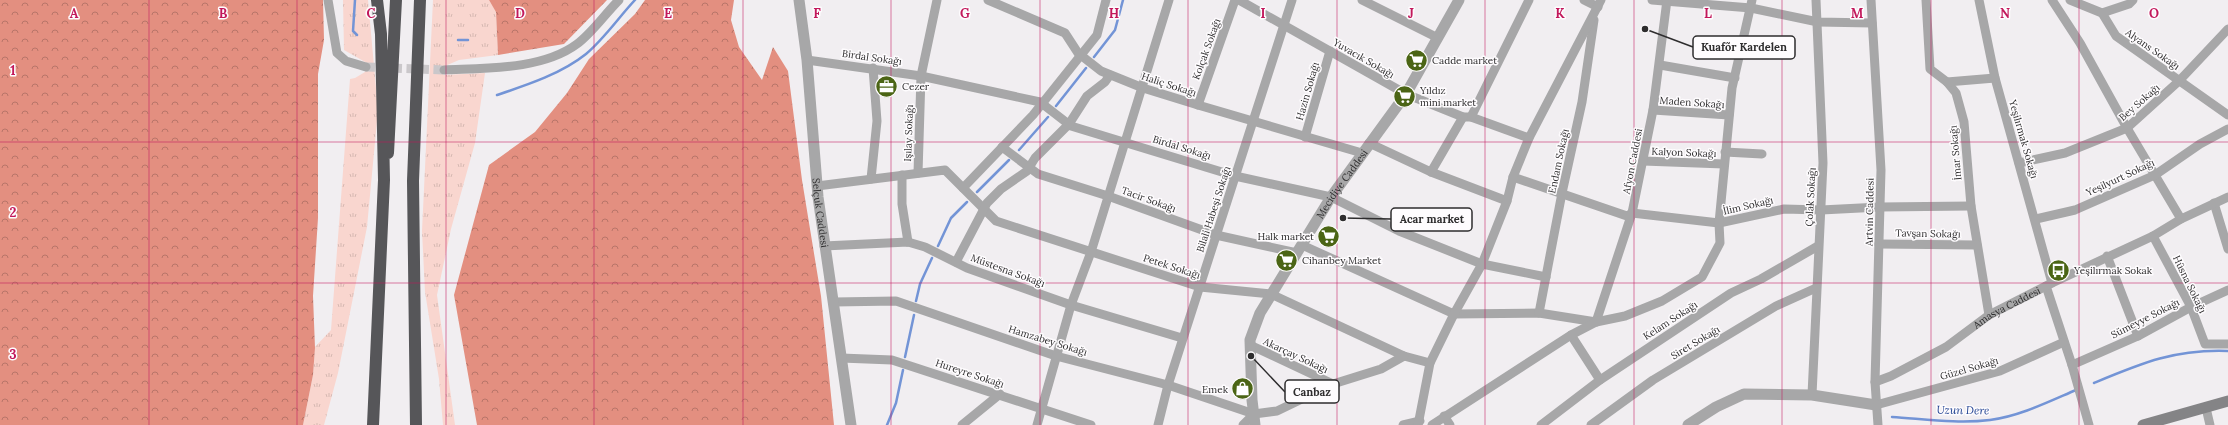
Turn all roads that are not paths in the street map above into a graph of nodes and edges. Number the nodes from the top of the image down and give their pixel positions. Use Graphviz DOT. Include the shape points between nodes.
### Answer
graph roads {
  1 [pos="328,0"];
  2 [pos="377,0"];
  3 [pos="396,0"];
  4 [pos="420,0"];
  5 [pos="619,0"];
  6 [pos="799,0"];
  7 [pos="937,0"];
  8 [pos="988,0"];
  9 [pos="1106,0"];
  10 [pos="1169,0"];
  11 [pos="1235,0"];
  12 [pos="1239,0"];
  13 [pos="1292,0"];
  14 [pos="1362,0"];
  15 [pos="1459,0"];
  16 [pos="1529,0"];
  17 [pos="1584,0"];
  18 [pos="1652,0"];
  19 [pos="1816,0"];
  20 [pos="1871,0"];
  21 [pos="1926,0"];
  22 [pos="1979,0"];
  23 [pos="2052,0"];
  24 [pos="2070,0"];
  25 [pos="2133,0"];
  26 [pos="1667,1"];
  27 [pos="1751,4"];
  28 [pos="1598,7"];
  29 [pos="2102,13"];
  30 [pos="1818,22"];
  31 [pos="1872,23"];
  32 [pos="1282,25"];
  33 [pos="2228,29"];
  34 [pos="1438,38"];
  35 [pos="1330,50"];
  36 [pos="1081,55"];
  37 [pos="807,60"];
  38 [pos="1660,65"];
  39 [pos="366,67"];
  40 [pos="873,68"];
  41 [pos="444,70"];
  42 [pos="1110,75"];
  43 [pos="921,76"];
  44 [pos="1735,78"];
  45 [pos="1995,78"];
  46 [pos="2179,81"];
  47 [pos="1947,82"];
  48 [pos="1143,88"];
  49 [pos="1406,94"];
  50 [pos="1042,104"];
  51 [pos="1198,105"];
  52 [pos="1653,110"];
  53 [pos="1729,115"];
  54 [pos="2228,115"];
  55 [pos="1467,117"];
  56 [pos="1253,122"];
  57 [pos="1069,124"];
  58 [pos="2127,128"];
  59 [pos="2228,129"];
  60 [pos="1305,137"];
  61 [pos="1530,138"];
  62 [pos="1126,142"];
  63 [pos="1369,143"];
  64 [pos="1002,147"];
  65 [pos="1725,152"];
  66 [pos="1362,153"];
  67 [pos="1762,154"];
  68 [pos="1643,161"];
  69 [pos="2019,163"];
  70 [pos="1724,164"];
  71 [pos="1030,168"];
  72 [pos="1431,172"];
  73 [pos="918,173"];
  74 [pos="902,175"];
  75 [pos="2155,175"];
  76 [pos="1236,176"];
  77 [pos="1513,177"];
  78 [pos="871,179"];
  79 [pos="384,180"];
  80 [pos="817,186"];
  81 [pos="963,188"];
  82 [pos="1562,193"];
  83 [pos="1108,196"];
  84 [pos="2228,196"];
  85 [pos="1331,198"];
  86 [pos="1507,201"];
  87 [pos="2214,203"];
  88 [pos="1971,206"];
  89 [pos="1880,207"];
  90 [pos="983,208"];
  91 [pos="1821,210"];
  92 [pos="1632,213"];
  93 [pos="2036,219"];
  94 [pos="2181,219"];
  95 [pos="1719,223"];
  96 [pos="1216,235"];
  97 [pos="2153,236"];
  98 [pos="908,242"];
  99 [pos="1879,244"];
  100 [pos="1977,245"];
  101 [pos="824,246"];
  102 [pos="1818,246"];
  103 [pos="1300,249"];
  104 [pos="2228,249"];
  105 [pos="1091,252"];
  106 [pos="2107,256"];
  107 [pos="956,262"];
  108 [pos="1482,264"];
  109 [pos="1546,277"];
  110 [pos="2049,284"];
  111 [pos="1200,287"];
  112 [pos="1816,288"];
  113 [pos="2228,290"];
  114 [pos="1272,294"];
  115 [pos="834,302"];
  116 [pos="1071,305"];
  117 [pos="2191,307"];
  118 [pos="1540,313"];
  119 [pos="1454,314"];
  120 [pos="1989,316"];
  121 [pos="1596,322"];
  122 [pos="1571,335"];
  123 [pos="2138,336"];
  124 [pos="1182,338"];
  125 [pos="2064,342"];
  126 [pos="2228,344"];
  127 [pos="1250,345"];
  128 [pos="1056,356"];
  129 [pos="1404,356"];
  130 [pos="841,358"];
  131 [pos="1430,363"];
  132 [pos="2072,365"];
  133 [pos="1600,380"];
  134 [pos="1875,382"];
  135 [pos="1333,384"];
  136 [pos="1168,385"];
  137 [pos="1000,394"];
  138 [pos="1812,395"];
  139 [pos="2228,401"];
  140 [pos="1876,405"];
  141 [pos="1041,408"];
  142 [pos="2206,408"];
  143 [pos="1444,416"];
  144 [pos="1254,420"];
  145 [pos="1419,423"];
  146 [pos="373,425"];
  147 [pos="416,425"];
  148 [pos="851,425"];
  149 [pos="962,425"];
  150 [pos="1037,425"];
  151 [pos="1090,425"];
  152 [pos="1158,425"];
  153 [pos="1243,425"];
  154 [pos="1403,425"];
  155 [pos="1432,425"];
  156 [pos="1450,425"];
  157 [pos="1541,425"];
  158 [pos="1591,425"];
  159 [pos="1688,425"];
  160 [pos="1878,425"];
  161 [pos="2089,425"];
  162 [pos="2144,425"];
  163 [pos="2210,425"];
  1 -- 39 [label="street" via="337,53 346,61"];
  2 -- 79 [label="highway" via="381,34"];
  3 -- 79 [label="highway" via="390,142"];
  4 -- 147 [label="highway" via="413,197"];
  5 -- 41 [label="street" via="578,43 548,60 493,68"];
  6 -- 37 [label="street, Selçuk Caddesi"];
  7 -- 43 [label="street, Işılay Sokağı"];
  8 -- 36 [label="street, Haliç Sokağı" via="1065,33"];
  9 -- 36 [label="street" via="1097,35"];
  10 -- 48 [label="street"];
  11 -- 51 [label="street, Kolçak Sokağı"];
  12 -- 32 [label="street, Yuvacık Sokağı"];
  13 -- 32 [label="street, Bilali Habeşi Sokağı"];
  14 -- 34 [label="street"];
  15 -- 34 [label="street, Mecidiye Caddesi"];
  16 -- 55 [label="street"];
  17 -- 28 [label="street"];
  18 -- 26 [label="street"];
  19 -- 30 [label="street, Çolak Sokağı"];
  20 -- 31 [label="street, Artvin Caddesi"];
  21 -- 47 [label="street, İmar Sokağı" via="1930,69"];
  22 -- 45 [label="street, Yeşilırmak Sokağı"];
  23 -- 58 [label="street" via="2080,42"];
  24 -- 29 [label="street"];
  25 -- 29 [label="street" via="2129,4"];
  26 -- 27 [label="street"];
  26 -- 38 [label="street, Afyon Caddesi"];
  27 -- 30 [label="street"];
  27 -- 44 [label="street"];
  28 -- 61 [label="street"];
  28 -- 82 [label="street, Endam Sokağı" via="1582,102"];
  29 -- 46 [label="street, Alyans Sokağı" via="2116,36"];
  30 -- 31 [label="street"];
  30 -- 91 [label="street, Çolak Sokağı" via="1823,163"];
  31 -- 89 [label="street, Artvin Caddesi" via="1881,170"];
  32 -- 35 [label="street, Yuvacık Sokağı"];
  32 -- 56 [label="street, Bilali Habeşi Sokağı"];
  33 -- 46 [label="street, Bey Sokağı"];
  34 -- 49 [label="street, Mecidiye Caddesi"];
  35 -- 49 [label="street, Yuvacık Sokağı"];
  35 -- 60 [label="street, Hazin Sokağı"];
  36 -- 42 [label="street, Haliç Sokağı"];
  36 -- 50 [label="street"];
  37 -- 40 [label="street, Birdal Sokağı"];
  37 -- 80 [label="street, Selçuk Caddesi"];
  38 -- 44 [label="street"];
  38 -- 52 [label="street, Afyon Caddesi"];
  40 -- 43 [label="street, Birdal Sokağı"];
  40 -- 78 [label="street" via="877,121"];
  42 -- 48 [label="street, Haliç Sokağı"];
  42 -- 57 [label="street" via="1087,96"];
  43 -- 50 [label="street, Birdal Sokağı"];
  43 -- 73 [label="street, Işılay Sokağı"];
  44 -- 53 [label="street"];
  45 -- 47 [label="street"];
  45 -- 69 [label="street, Yeşilırmak Sokağı"];
  46 -- 54 [label="street, Alyans Sokağı"];
  46 -- 58 [label="street, Bey Sokağı"];
  47 -- 88 [label="street, İmar Sokağı" via="1956,93 1964,122"];
  48 -- 51 [label="street, Haliç Sokağı"];
  48 -- 62 [label="street"];
  49 -- 55 [label="street, Yuvacık Sokağı"];
  49 -- 63 [label="street, Mecidiye Caddesi"];
  50 -- 57 [label="street, Birdal Sokağı"];
  50 -- 64 [label="street"];
  51 -- 56 [label="street, Haliç Sokağı"];
  52 -- 53 [label="street, Maden Sokağı"];
  52 -- 68 [label="street, Afyon Caddesi"];
  53 -- 65 [label="street"];
  55 -- 61 [label="street, Yuvacık Sokağı"];
  55 -- 72 [label="street"];
  56 -- 60 [label="street, Haliç Sokağı"];
  56 -- 76 [label="street, Bilali Habeşi Sokağı"];
  57 -- 62 [label="street, Birdal Sokağı"];
  57 -- 71 [label="street" via="1035,158"];
  58 -- 69 [label="street, Bey Sokağı" via="2064,153"];
  58 -- 75 [label="street"];
  59 -- 75 [label="street, Yeşilyurt Sokağı" via="2200,144"];
  60 -- 66 [label="street, Haliç Sokağı"];
  61 -- 77 [label="street"];
  62 -- 76 [label="street, Birdal Sokağı"];
  62 -- 83 [label="street"];
  63 -- 66 [label="street, Mecidiye Caddesi"];
  63 -- 72 [label="street"];
  64 -- 71 [label="street, Tacir Sokağı"];
  64 -- 81 [label="street"];
  65 -- 67 [label="street"];
  65 -- 70 [label="street"];
  66 -- 85 [label="street, Mecidiye Caddesi"];
  68 -- 70 [label="street, Kalyon Sokağı"];
  68 -- 92 [label="street, Afyon Caddesi"];
  69 -- 93 [label="street, Yeşilırmak Sokağı"];
  70 -- 95 [label="street"];
  71 -- 83 [label="street, Tacir Sokağı" via="1038,174"];
  71 -- 90 [label="street" via="1001,189"];
  72 -- 86 [label="street"];
  73 -- 74 [label="street"];
  73 -- 81 [label="street, Petek Sokağı" via="945,170"];
  74 -- 78 [label="street"];
  74 -- 98 [label="street" via="902,204"];
  75 -- 93 [label="street, Yeşilyurt Sokağı" via="2075,210"];
  75 -- 94 [label="street"];
  76 -- 85 [label="street, Birdal Sokağı"];
  76 -- 96 [label="street, Bilali Habeşi Sokağı"];
  77 -- 82 [label="street, İlim Sokağı"];
  77 -- 86 [label="street"];
  78 -- 80 [label="street"];
  79 -- 146 [label="highway"];
  80 -- 101 [label="street, Selçuk Caddesi"];
  81 -- 90 [label="street, Petek Sokağı"];
  82 -- 92 [label="street, İlim Sokağı" via="1627,216"];
  82 -- 109 [label="street, Endam Sokağı"];
  83 -- 96 [label="street, Tacir Sokağı"];
  83 -- 105 [label="street"];
  84 -- 87 [label="street, Amasya Caddesi"];
  85 -- 103 [label="street, Mecidiye Caddesi"];
  85 -- 108 [label="street, Birdal Sokağı" via="1399,231"];
  86 -- 108 [label="street"];
  87 -- 94 [label="street, Amasya Caddesi"];
  87 -- 104 [label="street"];
  88 -- 89 [label="street, İlim Sokağı"];
  88 -- 100 [label="street, İmar Sokağı"];
  89 -- 91 [label="street, İlim Sokağı"];
  89 -- 99 [label="street, Artvin Caddesi"];
  90 -- 105 [label="street, Petek Sokağı" via="996,221"];
  90 -- 107 [label="street"];
  91 -- 95 [label="street, İlim Sokağı" via="1784,209"];
  91 -- 102 [label="street, Çolak Sokağı"];
  92 -- 95 [label="street, İlim Sokağı"];
  92 -- 121 [label="street, Afyon Caddesi"];
  93 -- 110 [label="street, Yeşilırmak Sokağı"];
  94 -- 97 [label="street, Amasya Caddesi"];
  95 -- 121 [label="street" via="1720,243 1702,277 1662,301 1625,316"];
  96 -- 103 [label="street, Tacir Sokağı"];
  96 -- 111 [label="street, Bilali Habeşi Sokağı"];
  97 -- 106 [label="street, Amasya Caddesi"];
  97 -- 117 [label="street, Hüsna Sokağı"];
  98 -- 101 [label="street, Müstesna Sokağı"];
  98 -- 107 [label="street, Müstesna Sokağı"];
  99 -- 100 [label="street, Tavşan Sokağı"];
  99 -- 134 [label="street, Artvin Caddesi"];
  100 -- 120 [label="street, İmar Sokağı"];
  101 -- 115 [label="street, Selçuk Caddesi"];
  102 -- 112 [label="street, Çolak Sokağı"];
  102 -- 133 [label="street, Kelam Sokağı" via="1731,293"];
  103 -- 114 [label="street, Mecidiye Caddesi"];
  103 -- 119 [label="street, Tacir Sokağı"];
  105 -- 111 [label="street, Petek Sokağı"];
  105 -- 116 [label="street"];
  106 -- 110 [label="street, Amasya Caddesi"];
  106 -- 123 [label="street"];
  107 -- 116 [label="street, Müstesna Sokağı"];
  108 -- 109 [label="street, Birdal Sokağı"];
  108 -- 119 [label="street"];
  109 -- 118 [label="street, Endam Sokağı"];
  110 -- 120 [label="street, Amasya Caddesi"];
  110 -- 125 [label="street, Yeşilırmak Sokağı"];
  111 -- 114 [label="street, Petek Sokağı"];
  111 -- 124 [label="street, Bilali Habeşi Sokağı"];
  112 -- 138 [label="street, Çolak Sokağı"];
  112 -- 158 [label="street, Siret Sokağı" via="1776,306 1653,380"];
  113 -- 117 [label="street, Sümeyye Sokağı"];
  114 -- 127 [label="street, Mecidiye Caddesi" via="1254,327"];
  114 -- 129 [label="street, Petek Sokağı"];
  115 -- 128 [label="street, Hamzabey Sokağı" via="896,301"];
  115 -- 130 [label="street, Selçuk Caddesi"];
  116 -- 124 [label="street, Müstesna Sokağı"];
  116 -- 128 [label="street"];
  117 -- 123 [label="street, Sümeyye Sokağı"];
  117 -- 126 [label="street, Hüsna Sokağı" via="2205,344"];
  118 -- 119 [label="street"];
  118 -- 121 [label="street"];
  119 -- 131 [label="street"];
  120 -- 134 [label="street, Amasya Caddesi" via="1946,347"];
  121 -- 122 [label="street"];
  122 -- 133 [label="street"];
  122 -- 143 [label="street"];
  123 -- 132 [label="street, Sümeyye Sokağı"];
  124 -- 136 [label="street, Bilali Habeşi Sokağı"];
  125 -- 132 [label="street, Yeşilırmak Sokağı"];
  125 -- 140 [label="street, Güzel Sokağı" via="2000,371"];
  127 -- 135 [label="street, Akarçay Sokağı"];
  127 -- 144 [label="street, Mecidiye Caddesi"];
  128 -- 136 [label="street, Hamzabey Sokağı"];
  128 -- 141 [label="street"];
  129 -- 131 [label="street, Petek Sokağı"];
  129 -- 135 [label="street" via="1381,369"];
  130 -- 137 [label="street, Hureyre Sokağı" via="892,360"];
  130 -- 148 [label="street, Selçuk Caddesi"];
  131 -- 145 [label="street"];
  132 -- 161 [label="street, Yeşilırmak Sokağı"];
  133 -- 157 [label="street, Kelam Sokağı"];
  134 -- 140 [label="street, Artvin Caddesi"];
  135 -- 144 [label="street"];
  136 -- 144 [label="street, Hamzabey Sokağı"];
  136 -- 152 [label="street, Bilali Habeşi Sokağı"];
  137 -- 141 [label="street, Hureyre Sokağı"];
  137 -- 149 [label="street"];
  138 -- 140 [label="street"];
  138 -- 159 [label="street" via="1744,394 1716,407"];
  139 -- 142 [label="main road"];
  140 -- 160 [label="street, Artvin Caddesi"];
  141 -- 150 [label="street"];
  141 -- 151 [label="street, Hureyre Sokağı"];
  142 -- 162 [label="main road"];
  142 -- 163 [label="street"];
  143 -- 155 [label="street"];
  143 -- 156 [label="street"];
  144 -- 153 [label="street"];
  145 -- 154 [label="street"];
}
